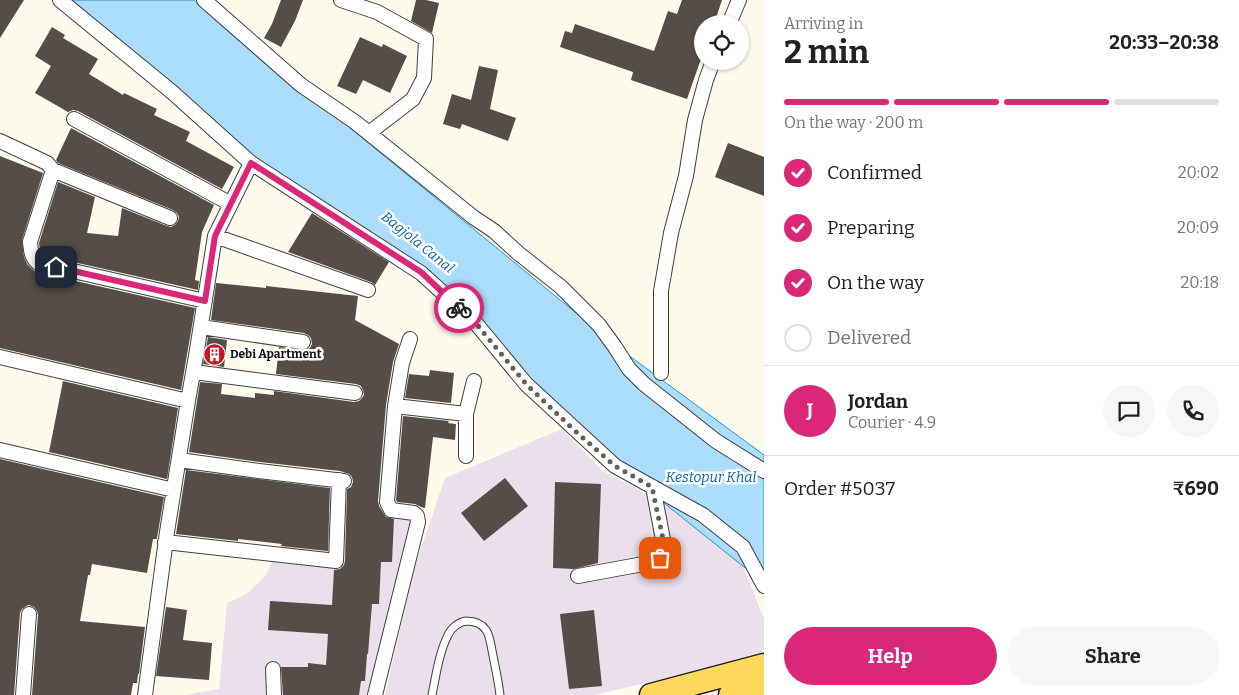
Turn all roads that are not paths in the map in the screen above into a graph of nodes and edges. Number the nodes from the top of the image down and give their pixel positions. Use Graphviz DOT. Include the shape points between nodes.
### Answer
graph roads {
  1 [pos="60,0"];
  2 [pos="204,0"];
  3 [pos="342,0"];
  4 [pos="739,0"];
  5 [pos="733,15"];
  6 [pos="710,70"];
  7 [pos="74,119"];
  8 [pos="369,133"];
  9 [pos="0,140"];
  10 [pos="251,163"];
  11 [pos="53,170"];
  12 [pos="231,204"];
  13 [pos="170,218"];
  14 [pos="215,236"];
  15 [pos="368,290"];
  16 [pos="205,301"];
  17 [pos="200,327"];
  18 [pos="410,339"];
  19 [pos="303,342"];
  20 [pos="0,357"];
  21 [pos="194,372"];
  22 [pos="661,373"];
  23 [pos="474,381"];
  24 [pos="355,393"];
  25 [pos="188,401"];
  26 [pos="395,406"];
  27 [pos="466,414"];
  28 [pos="0,450"];
  29 [pos="466,456"];
  30 [pos="179,460"];
  31 [pos="764,471"];
  32 [pos="652,487"];
  33 [pos="174,490"];
  34 [pos="166,542"];
  35 [pos="578,576"];
  36 [pos="764,586"];
  37 [pos="29,614"];
  38 [pos="764,665"];
  39 [pos="273,669"];
  40 [pos="764,686"];
  41 [pos="23,695"];
  42 [pos="145,695"];
  43 [pos="274,695"];
  44 [pos="375,695"];
  45 [pos="432,695"];
  46 [pos="500,695"];
  47 [pos="651,695"];
  48 [pos="730,695"];
  1 -- 10 [label="street" via="172,92"];
  2 -- 8 [label="street" via="301,85"];
  3 -- 8 [label="street" via="377,12 426,39 424,78 413,100"];
  4 -- 5 [label="street"];
  6 -- 22 [label="street" via="695,120 661,291"];
  7 -- 12 [label="street"];
  8 -- 31 [label="street" via="561,287 599,325 629,369 644,384 716,441"];
  9 -- 11 [label="street" via="47,163"];
  10 -- 12 [label="street"];
  10 -- 32 [label="street" via="421,272 474,321 526,384 574,430 615,466"];
  11 -- 13 [label="street"];
  11 -- 16 [label="street" via="30,242 34,260"];
  12 -- 14 [label="street"];
  14 -- 15 [label="street"];
  14 -- 16 [label="street"];
  16 -- 17 [label="street"];
  17 -- 19 [label="street"];
  17 -- 21 [label="street"];
  18 -- 26 [label="street" via="402,363"];
  20 -- 25 [label="street"];
  21 -- 24 [label="street"];
  21 -- 25 [label="street"];
  23 -- 27 [label="street"];
  25 -- 30 [label="street"];
  26 -- 27 [label="street"];
  26 -- 44 [label="street" via="386,502 391,510 414,513 418,522"];
  27 -- 29 [label="street"];
  28 -- 33 [label="street"];
  30 -- 33 [label="street"];
  30 -- 34 [label="street" via="342,481 336,561"];
  32 -- 35 [label="street" via="664,544 660,558 654,562"];
  32 -- 36 [label="street" via="702,515 743,547"];
  33 -- 34 [label="street"];
  34 -- 42 [label="street"];
  37 -- 41 [label="street"];
  38 -- 47 [label="main road"];
  39 -- 43 [label="street"];
  40 -- 48 [label="main road"];
  45 -- 46 [label="lane" via="448,634 466,621 481,625 488,632"];
}
